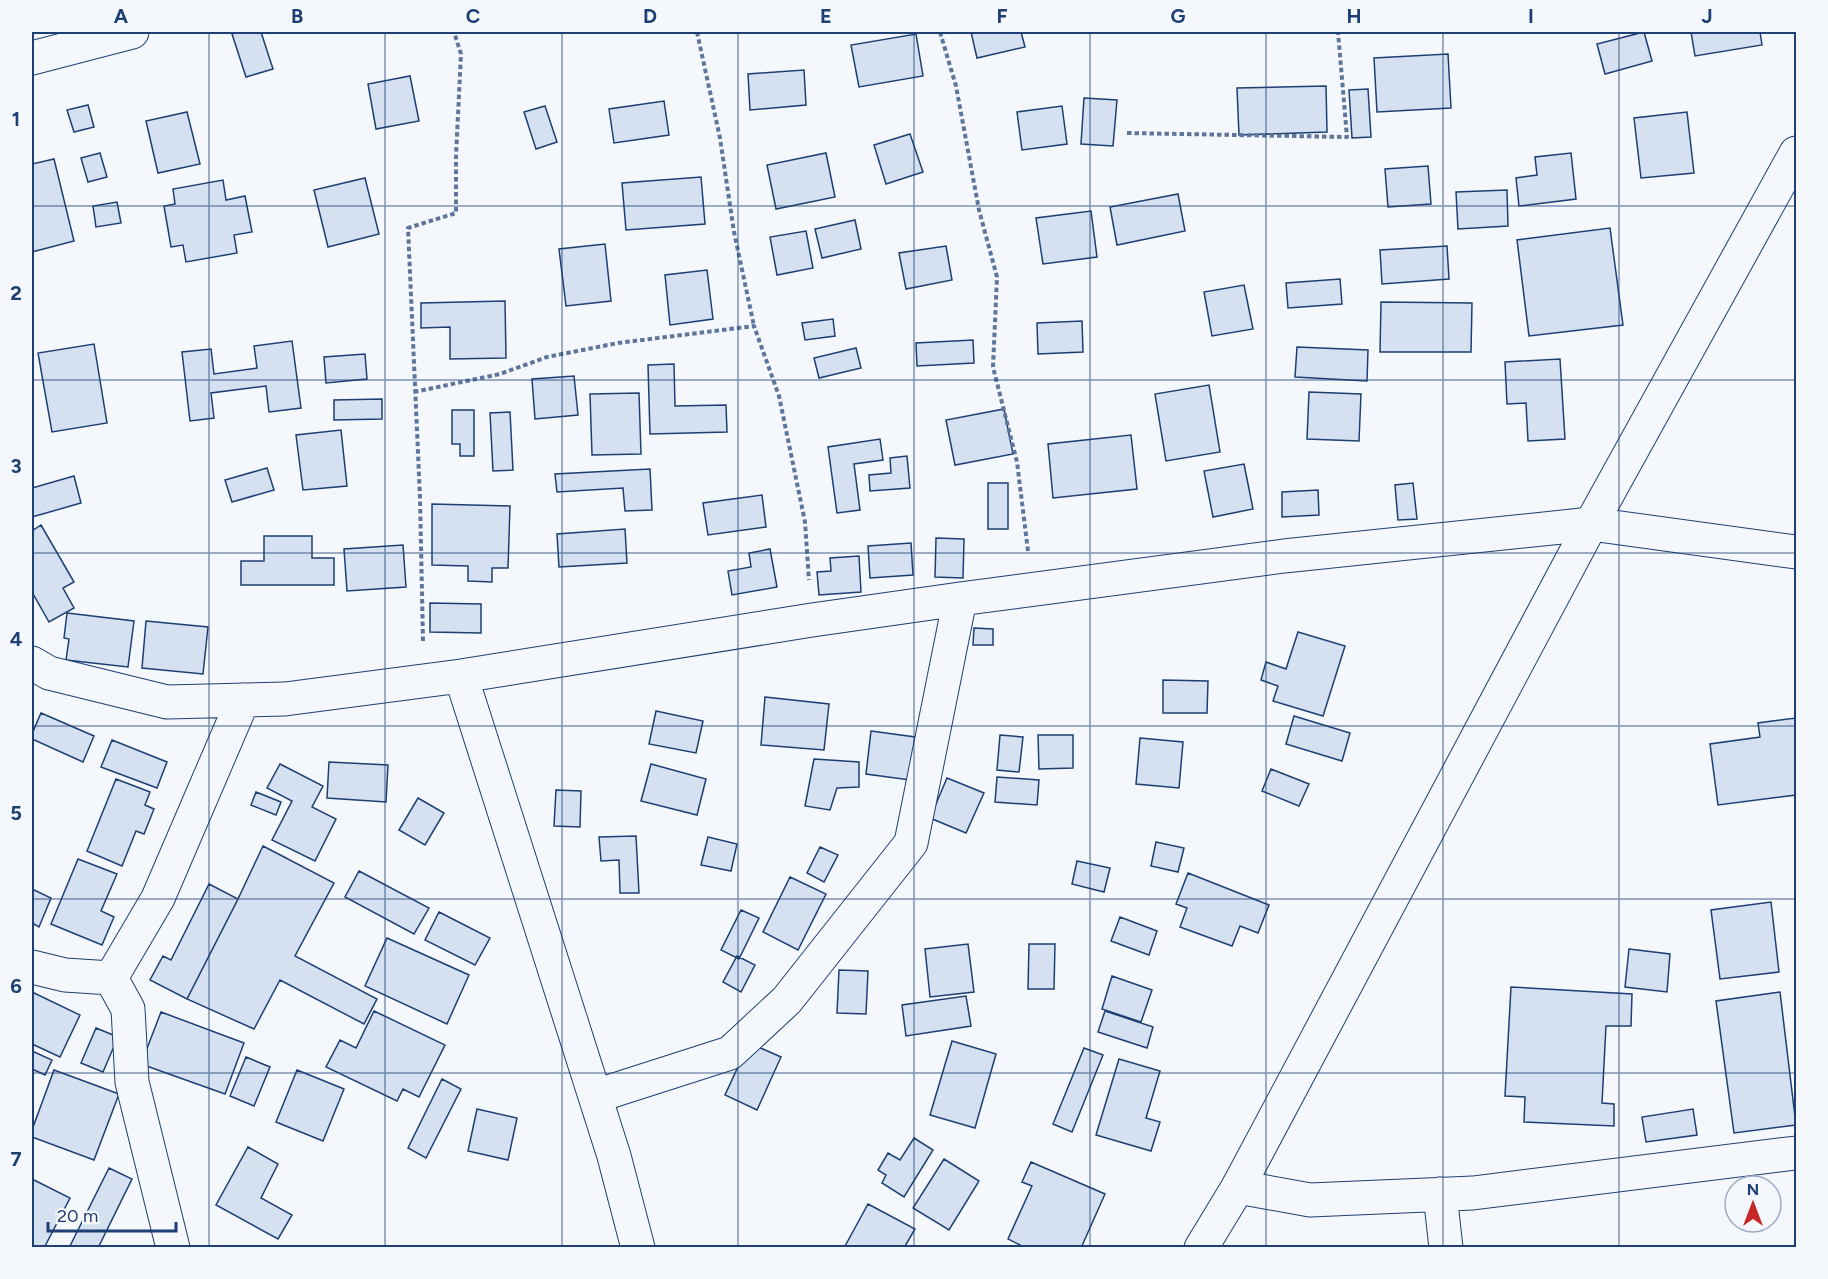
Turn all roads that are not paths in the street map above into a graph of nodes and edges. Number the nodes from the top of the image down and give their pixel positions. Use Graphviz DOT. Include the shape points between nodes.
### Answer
graph roads {
  1 [pos="132,32"];
  2 [pos="32,58"];
  3 [pos="1797,153"];
  4 [pos="1591,524"];
  5 [pos="1797,552"];
  6 [pos="960,599"];
  7 [pos="32,663"];
  8 [pos="461,676"];
  9 [pos="243,700"];
  10 [pos="32,967"];
  11 [pos="111,978"];
  12 [pos="596,1096"];
  13 [pos="1797,1153"];
  14 [pos="1238,1187"];
  15 [pos="1440,1194"];
  16 [pos="173,1248"];
  17 [pos="639,1248"];
  18 [pos="1201,1248"];
  19 [pos="1446,1248"];
  1 -- 2 [label="street"];
  3 -- 4 [label="street"];
  4 -- 5 [label="street"];
  4 -- 6 [label="street" via="1284,556"];
  4 -- 14 [label="street"];
  6 -- 8 [label="street"];
  6 -- 12 [label="street" via="911,843 787,1000 730,1053"];
  7 -- 9 [label="street" via="49,673 167,702"];
  8 -- 9 [label="street" via="285,699"];
  8 -- 12 [label="street"];
  9 -- 11 [label="street" via="158,898"];
  10 -- 11 [label="street" via="65,975"];
  11 -- 16 [label="street" via="128,1009 132,1082"];
  12 -- 17 [label="street"];
  13 -- 15 [label="street"];
  14 -- 15 [label="street" via="1310,1200"];
  14 -- 18 [label="street"];
  15 -- 19 [label="street"];
}
